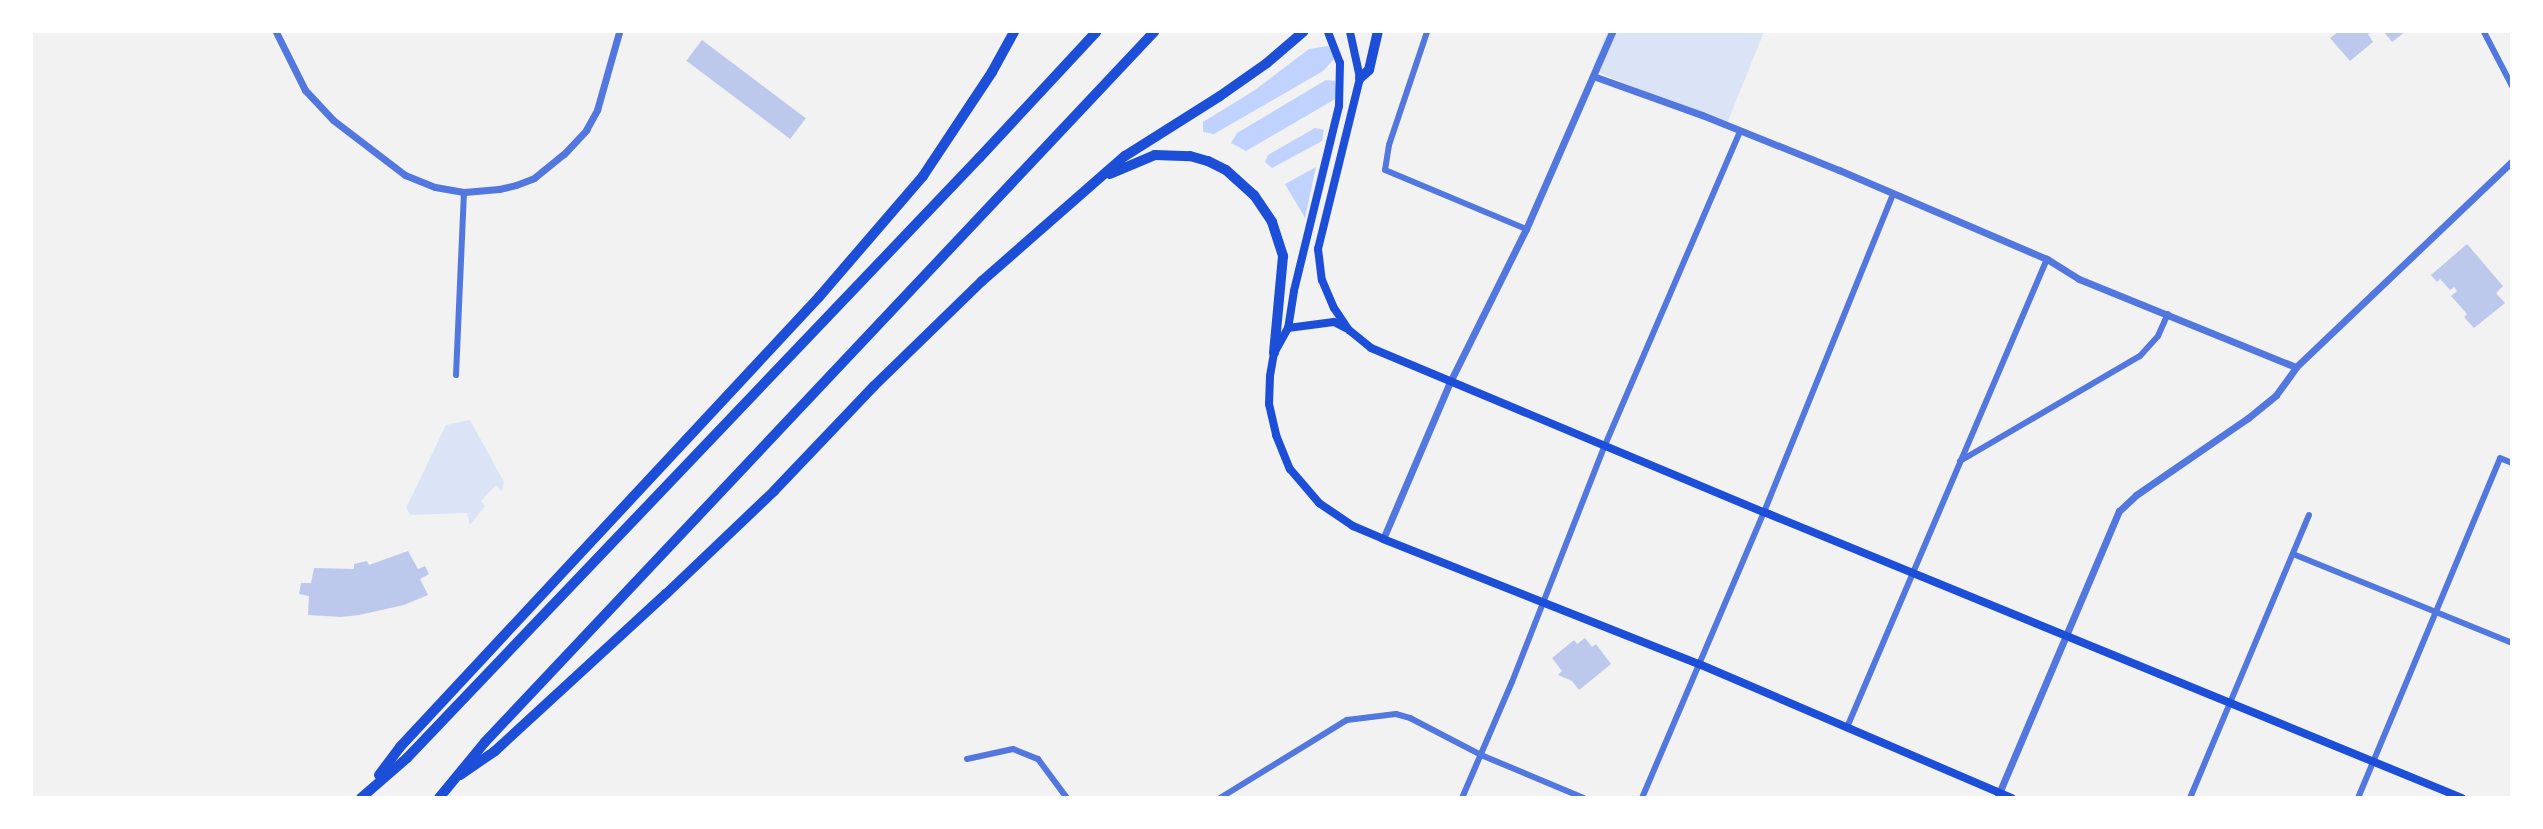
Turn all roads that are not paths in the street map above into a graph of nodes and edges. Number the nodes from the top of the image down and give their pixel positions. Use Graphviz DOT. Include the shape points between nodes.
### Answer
graph roads {
  1 [pos="276,32"];
  2 [pos="619,32"];
  3 [pos="1014,32"];
  4 [pos="1096,32"];
  5 [pos="1154,32"];
  6 [pos="1303,32"];
  7 [pos="1328,32"];
  8 [pos="1350,32"];
  9 [pos="1378,32"];
  10 [pos="1426,32"];
  11 [pos="1612,32"];
  12 [pos="2484,32"];
  13 [pos="1593,76"];
  14 [pos="1360,78"];
  15 [pos="2511,86"];
  16 [pos="1740,132"];
  17 [pos="2511,161"];
  18 [pos="1096,181"];
  19 [pos="464,192"];
  20 [pos="1893,194"];
  21 [pos="1526,229"];
  22 [pos="2047,259"];
  23 [pos="2168,314"];
  24 [pos="1288,328"];
  25 [pos="1349,330"];
  26 [pos="1274,353"];
  27 [pos="2296,367"];
  28 [pos="456,375"];
  29 [pos="1450,382"];
  30 [pos="1605,445"];
  31 [pos="1960,461"];
  32 [pos="2511,463"];
  33 [pos="1764,512"];
  34 [pos="2309,515"];
  35 [pos="1383,539"];
  36 [pos="2293,554"];
  37 [pos="1914,574"];
  38 [pos="1544,601"];
  39 [pos="2436,613"];
  40 [pos="2066,636"];
  41 [pos="2511,644"];
  42 [pos="1699,664"];
  43 [pos="2228,703"];
  44 [pos="1848,725"];
  45 [pos="1481,755"];
  46 [pos="967,759"];
  47 [pos="2373,762"];
  48 [pos="460,775"];
  49 [pos="370,788"];
  50 [pos="1998,795"];
  51 [pos="361,798"];
  52 [pos="439,798"];
  53 [pos="1067,798"];
  54 [pos="1220,798"];
  55 [pos="1461,798"];
  56 [pos="1584,798"];
  57 [pos="1642,798"];
  58 [pos="2012,798"];
  59 [pos="2190,798"];
  60 [pos="2358,798"];
  61 [pos="2462,798"];
  1 -- 19 [label="street" via="305,90 333,120 405,175 435,187"];
  2 -- 19 [label="street" via="597,110 586,130 564,154 534,178 516,185"];
  3 -- 49 [label="highway" via="923,176 811,305 399,747"];
  4 -- 49 [label="highway" via="407,758"];
  5 -- 48 [label="highway" via="485,742"];
  6 -- 18 [label="highway" via="1267,63 1125,156"];
  7 -- 24 [label="main road" via="1340,63 1339,106"];
  8 -- 14 [label="main road"];
  9 -- 14 [label="highway" via="1369,69"];
  10 -- 21 [label="street" via="1389,145 1385,170"];
  11 -- 13 [label="street"];
  12 -- 15 [label="street"];
  13 -- 16 [label="street"];
  13 -- 21 [label="street"];
  14 -- 25 [label="main road" via="1318,249 1326,294"];
  16 -- 20 [label="street"];
  16 -- 30 [label="street"];
  17 -- 27 [label="street"];
  18 -- 26 [label="highway" via="1155,155 1190,156 1208,161 1254,195 1272,222 1283,256"];
  18 -- 48 [label="highway" via="982,281 666,594 495,751"];
  19 -- 28 [label="street"];
  20 -- 22 [label="street"];
  20 -- 33 [label="street"];
  21 -- 29 [label="street"];
  22 -- 23 [label="street" via="2079,279"];
  22 -- 31 [label="street"];
  23 -- 27 [label="street"];
  23 -- 31 [label="street" via="2158,336 2140,356"];
  24 -- 25 [label="main road" via="1334,321"];
  24 -- 26 [label="main road"];
  25 -- 29 [label="main road" via="1371,348"];
  26 -- 35 [label="main road" via="1269,404 1290,469 1319,502 1353,526"];
  27 -- 40 [label="street" via="2276,394 2248,418 2136,495 2119,511"];
  29 -- 30 [label="main road"];
  29 -- 35 [label="street"];
  30 -- 33 [label="main road"];
  30 -- 38 [label="street"];
  31 -- 37 [label="street"];
  32 -- 39 [label="street" via="2500,458"];
  33 -- 37 [label="main road"];
  33 -- 42 [label="street"];
  34 -- 36 [label="street"];
  35 -- 38 [label="main road"];
  36 -- 39 [label="street"];
  36 -- 43 [label="street"];
  37 -- 40 [label="main road"];
  37 -- 44 [label="street"];
  38 -- 42 [label="main road"];
  38 -- 45 [label="street"];
  39 -- 41 [label="street"];
  39 -- 47 [label="street"];
  40 -- 43 [label="main road"];
  40 -- 50 [label="street"];
  42 -- 44 [label="main road"];
  42 -- 57 [label="street"];
  43 -- 47 [label="main road"];
  43 -- 59 [label="street"];
  44 -- 50 [label="main road"];
  45 -- 54 [label="street" via="1396,714 1347,720"];
  45 -- 55 [label="street"];
  45 -- 56 [label="street"];
  46 -- 53 [label="street" via="1013,749 1038,759"];
  47 -- 60 [label="street"];
  47 -- 61 [label="main road"];
  48 -- 52 [label="highway"];
  49 -- 51 [label="highway"];
  50 -- 58 [label="main road"];
}
